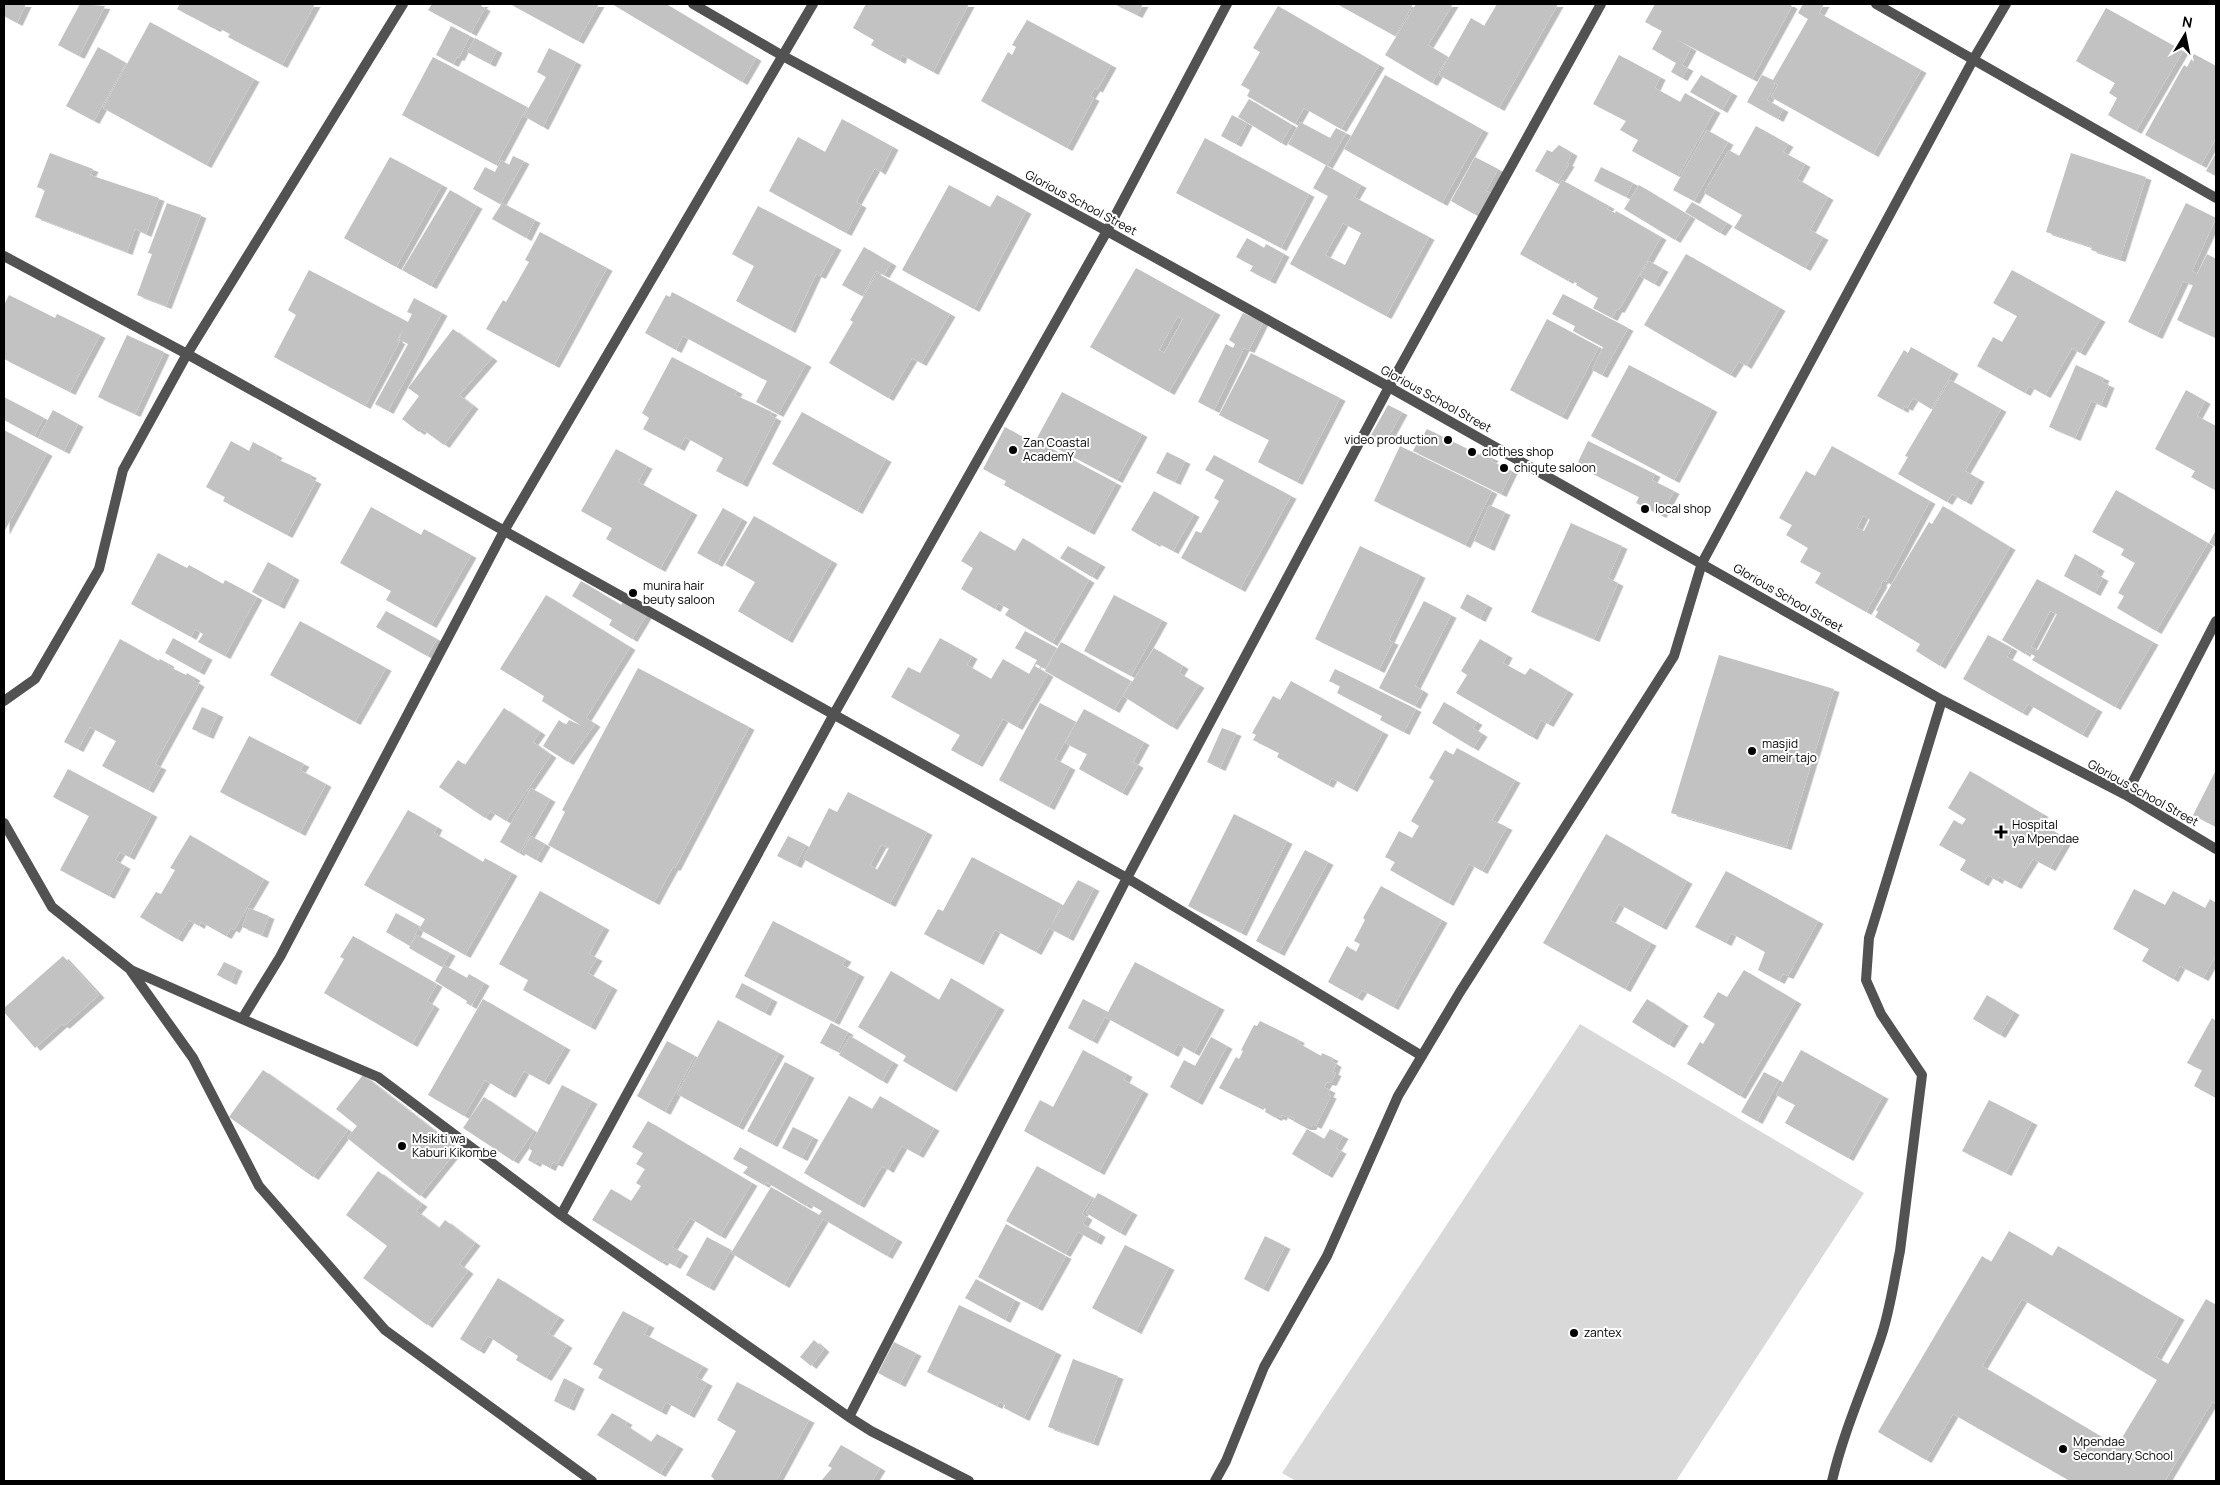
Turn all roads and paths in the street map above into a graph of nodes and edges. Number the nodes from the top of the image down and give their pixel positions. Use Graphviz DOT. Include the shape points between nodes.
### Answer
graph roads {
  1 [pos="403,4"];
  2 [pos="693,4"];
  3 [pos="813,4"];
  4 [pos="1227,4"];
  5 [pos="1601,4"];
  6 [pos="1876,4"];
  7 [pos="2006,4"];
  8 [pos="783,56"];
  9 [pos="1973,60"];
  10 [pos="2216,198"];
  11 [pos="1107,231"];
  12 [pos="4,256"];
  13 [pos="187,354"];
  14 [pos="1389,387"];
  15 [pos="504,531"];
  16 [pos="1702,563"];
  17 [pos="2216,621"];
  18 [pos="1942,700"];
  19 [pos="4,701"];
  20 [pos="834,714"];
  21 [pos="2126,795"];
  22 [pos="4,824"];
  23 [pos="2216,849"];
  24 [pos="1127,878"];
  25 [pos="131,970"];
  26 [pos="242,1019"];
  27 [pos="1422,1056"];
  28 [pos="561,1215"];
  29 [pos="849,1417"];
  30 [pos="592,1481"];
  31 [pos="969,1481"];
  32 [pos="1215,1481"];
  33 [pos="1832,1481"];
  1 -- 13 [label="street"];
  2 -- 8 [label="street, Glorious School Street"];
  3 -- 8 [label="street"];
  4 -- 11 [label="street"];
  5 -- 14 [label="street"];
  6 -- 9 [label="street"];
  7 -- 9 [label="street"];
  8 -- 11 [label="street, Glorious School Street"];
  8 -- 15 [label="street"];
  9 -- 10 [label="street"];
  9 -- 16 [label="street"];
  11 -- 14 [label="street, Glorious School Street"];
  11 -- 20 [label="street"];
  12 -- 13 [label="street"];
  13 -- 15 [label="street"];
  13 -- 19 [label="street" via="122,470 99,569 35,679"];
  14 -- 16 [label="street, Glorious School Street"];
  14 -- 24 [label="street"];
  15 -- 20 [label="street"];
  15 -- 26 [label="street" via="280,957"];
  16 -- 18 [label="street, Glorious School Street"];
  16 -- 27 [label="street" via="1674,656"];
  17 -- 21 [label="street"];
  18 -- 21 [label="street, Glorious School Street"];
  18 -- 33 [label="street" via="1869,938 1866,980 1882,1014 1922,1075 1900,1251 1881,1338 1839,1451"];
  20 -- 24 [label="street"];
  20 -- 28 [label="street"];
  21 -- 23 [label="street, Glorious School Street"];
  22 -- 25 [label="street" via="52,906"];
  24 -- 27 [label="street"];
  24 -- 29 [label="street"];
  25 -- 26 [label="street"];
  25 -- 30 [label="street" via="193,1058 258,1186 385,1330"];
  26 -- 28 [label="street" via="378,1077"];
  27 -- 32 [label="street" via="1398,1096 1326,1256 1264,1368"];
  28 -- 29 [label="street"];
  29 -- 31 [label="street"];
}
